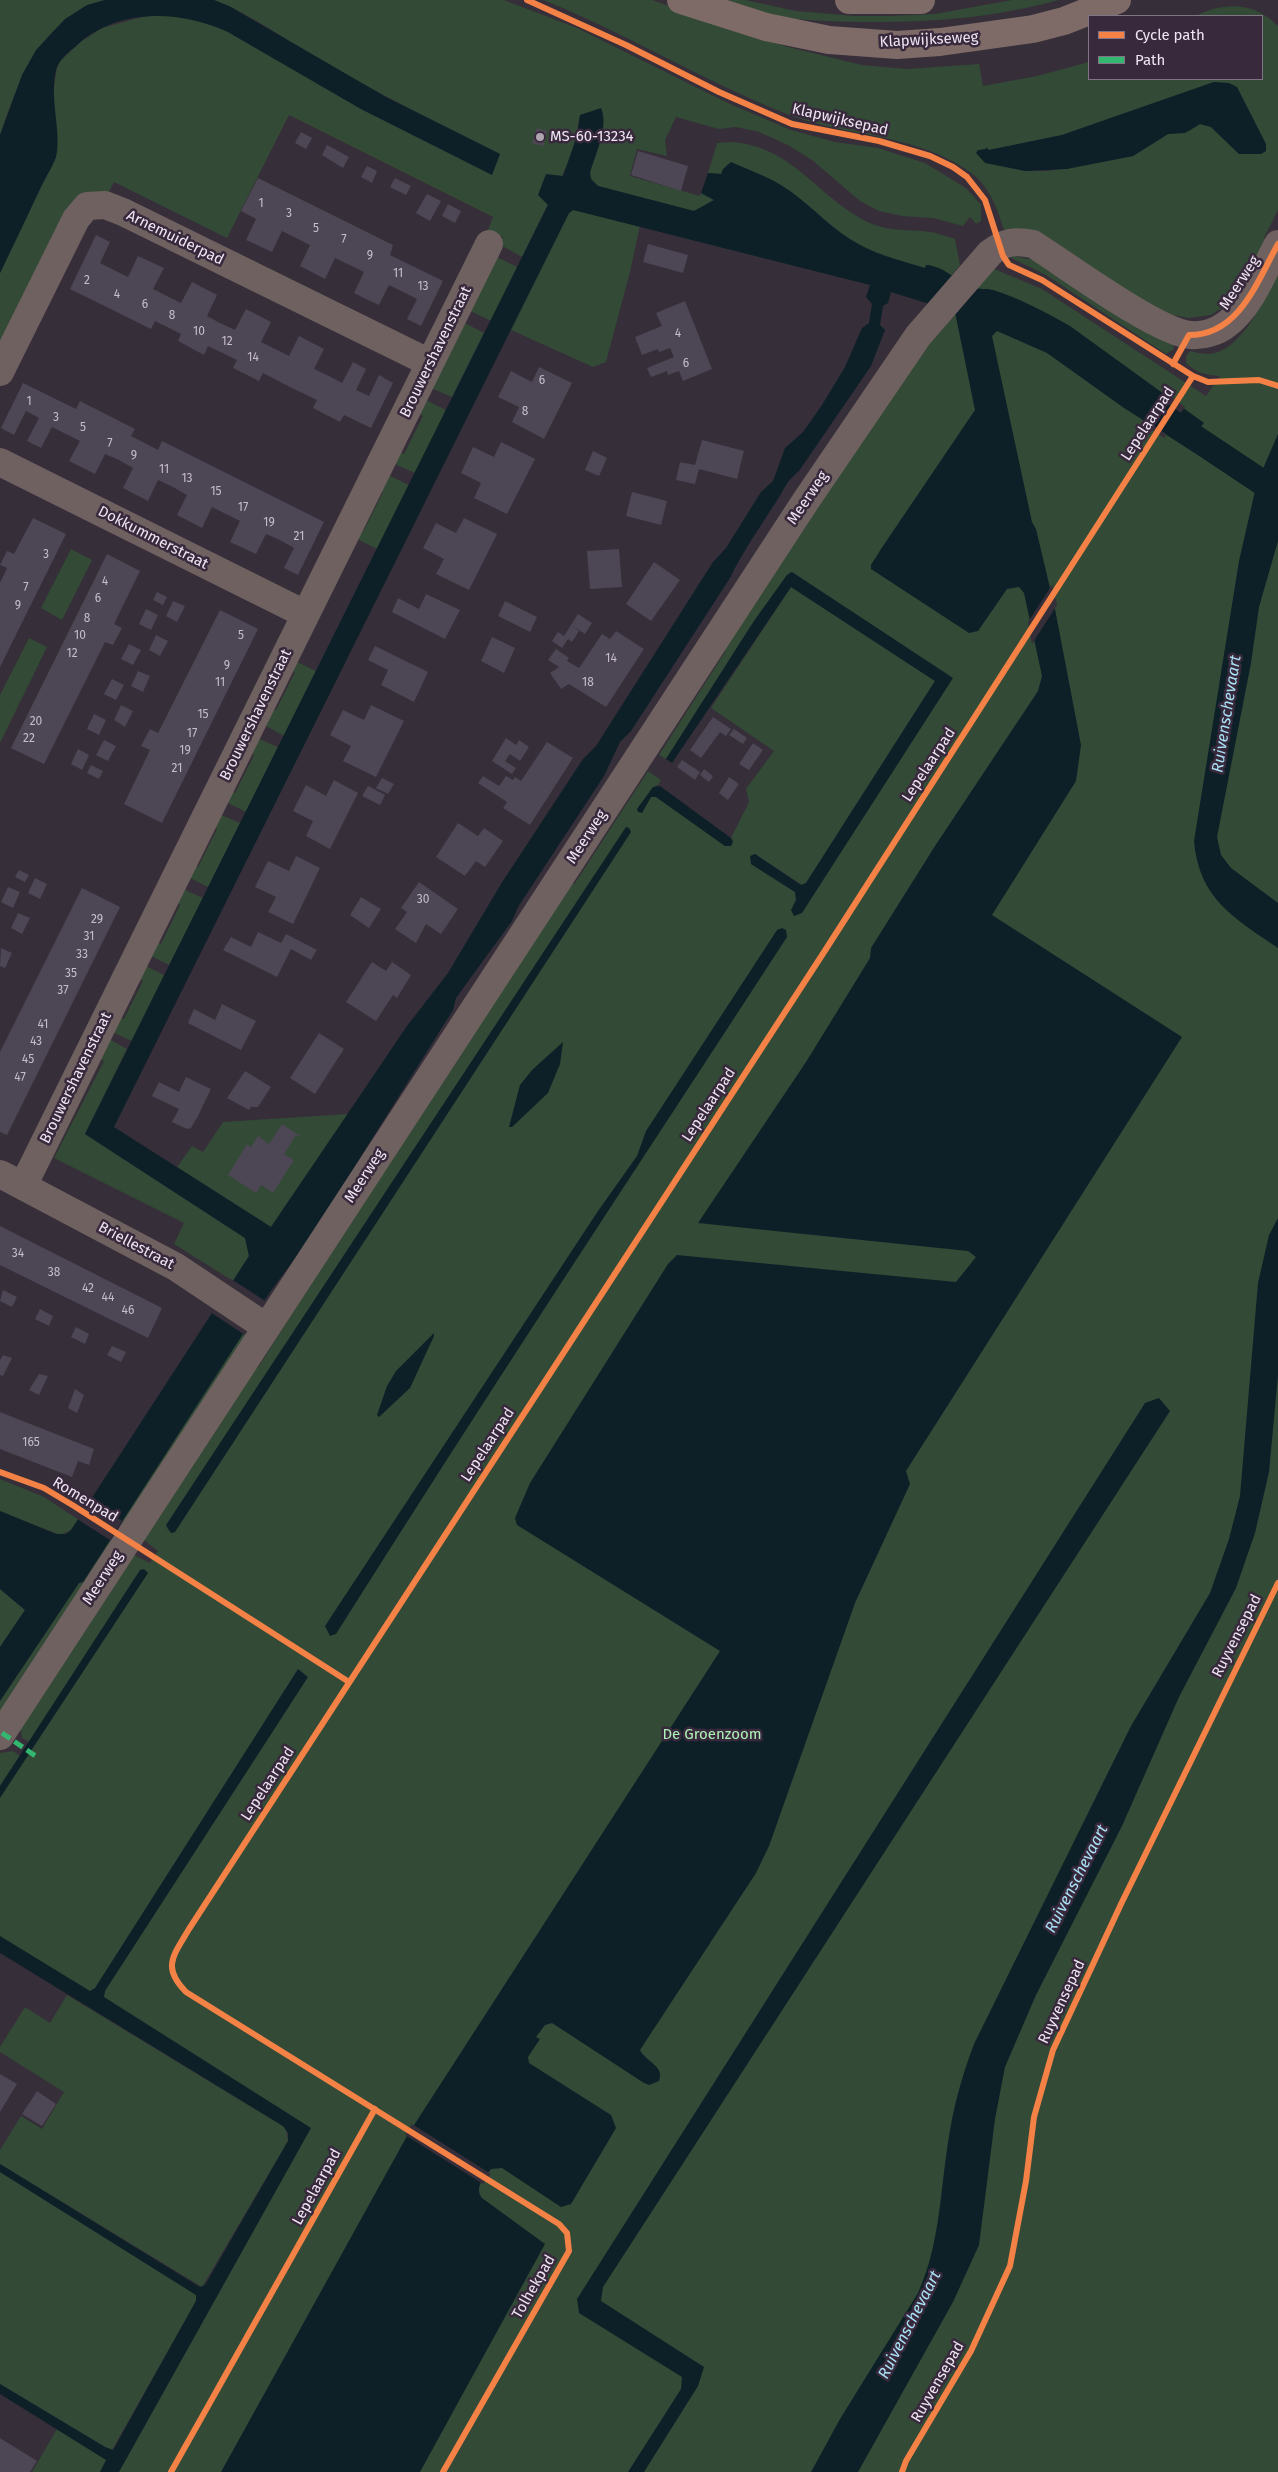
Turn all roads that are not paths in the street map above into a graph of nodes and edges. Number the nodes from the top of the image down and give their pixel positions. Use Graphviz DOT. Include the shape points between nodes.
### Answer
graph roads {
  1 [pos="681,0"];
  2 [pos="848,0"];
  3 [pos="920,0"];
  4 [pos="1117,0"];
  5 [pos="489,244"];
  6 [pos="1278,244"];
  7 [pos="430,363"];
  8 [pos="0,372"];
  9 [pos="0,462"];
  10 [pos="305,614"];
  11 [pos="12,1180"];
  12 [pos="262,1325"];
  13 [pos="0,1736"];
  1 -- 4 [label="main road, Klapwijkseweg" via="766,26 829,40 897,45 1033,30"];
  2 -- 3 [label="main road"];
  5 -- 7 [label="street, Brouwershavenstraat"];
  6 -- 12 [label="street, Meerweg" via="1237,315 1216,331 1201,336 1189,336 1142,314 1033,244 1020,241 1000,245 990,253 931,319 885,383"];
  7 -- 8 [label="street, Arnemuiderpad" via="105,205 87,206 76,219"];
  7 -- 10 [label="street, Brouwershavenstraat"];
  9 -- 10 [label="street, Dokkummerstraat"];
  10 -- 11 [label="street, Brouwershavenstraat"];
  11 -- 12 [label="street, Briellestraat" via="176,1267"];
  12 -- 13 [label="street, Meerweg"];
}
